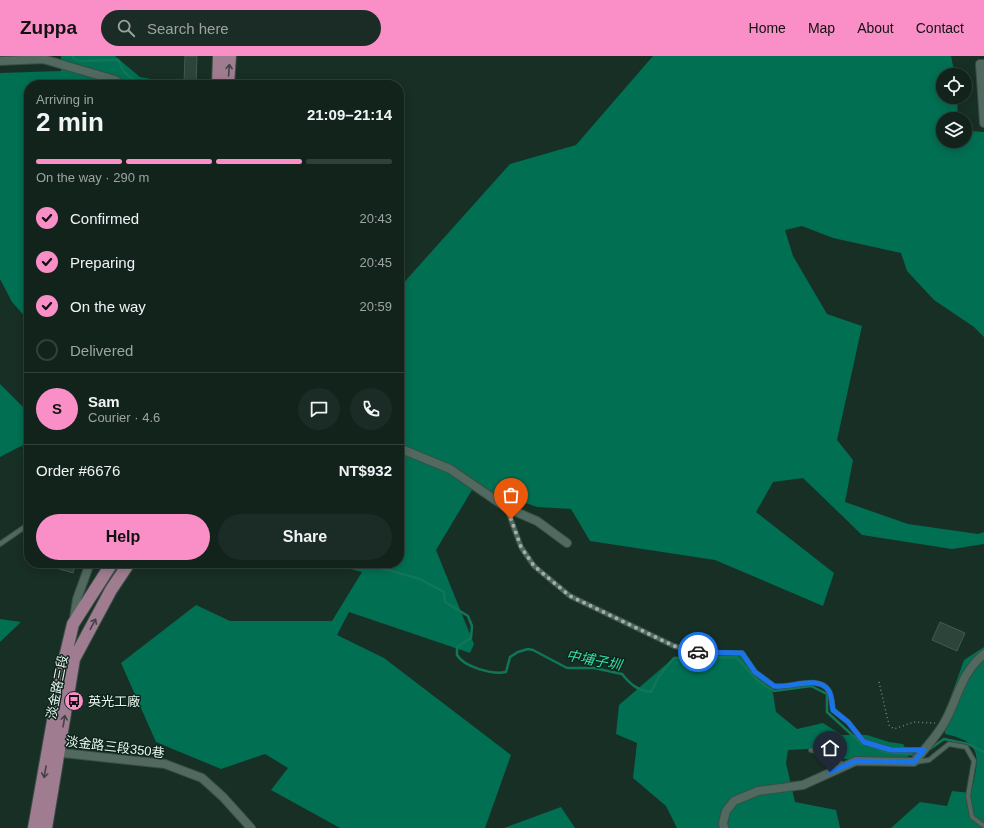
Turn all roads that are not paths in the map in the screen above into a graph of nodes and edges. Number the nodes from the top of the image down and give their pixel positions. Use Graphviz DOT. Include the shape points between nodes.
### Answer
graph roads {
  1 [pos="219,56"];
  2 [pos="230,56"];
  3 [pos="0,61"];
  4 [pos="984,64"];
  5 [pos="115,80"];
  6 [pos="218,80"];
  7 [pos="228,80"];
  8 [pos="984,123"];
  9 [pos="404,450"];
  10 [pos="507,508"];
  11 [pos="24,527"];
  12 [pos="567,543"];
  13 [pos="0,544"];
  14 [pos="88,568"];
  15 [pos="109,568"];
  16 [pos="126,568"];
  17 [pos="73,624"];
  18 [pos="984,654"];
  19 [pos="74,659"];
  20 [pos="811,750"];
  21 [pos="924,750"];
  22 [pos="54,752"];
  23 [pos="914,762"];
  24 [pos="843,766"];
  25 [pos="984,826"];
  26 [pos="34,828"];
  27 [pos="46,828"];
  28 [pos="251,828"];
  29 [pos="724,828"];
  1 -- 6 [label="main road"];
  7 -- 2 [label="main road, one-way"];
  3 -- 5 [label="street" via="43,59"];
  4 -- 8 [label="street" via="980,64"];
  9 -- 10 [label="street" via="450,469"];
  10 -- 12 [label="street" via="537,521"];
  10 -- 21 [label="lane" via="521,547 534,566 570,596 674,646 700,652 742,653 755,672 774,686 810,683 824,686 830,692 833,710 848,722 864,742 891,750"];
  11 -- 13 [label="lane"];
  14 -- 17 [label="street" via="77,599"];
  15 -- 17 [label="main road, 淡金路三段"];
  19 -- 16 [label="main road, 淡金路三段, one-way"];
  17 -- 19 [label="street"];
  17 -- 22 [label="main road, 淡金路三段" via="62,670"];
  18 -- 21 [label="street" via="974,662 958,690 944,724"];
  22 -- 19 [label="main road, 淡金路三段, one-way"];
  20 -- 24 [label="lane" via="835,756"];
  21 -- 23 [label="street"];
  22 -- 26 [label="main road, 淡金路三段, one-way"];
  22 -- 27 [label="main road, 淡金路三段"];
  22 -- 28 [label="street, 淡金路三段350巷" via="165,764 202,778"];
  23 -- 24 [label="street" via="856,761"];
  23 -- 25 [label="lane" via="929,760 949,744 966,747 974,761 968,796 972,817"];
  24 -- 29 [label="street" via="803,785 758,791 734,801 726,811"];
}
